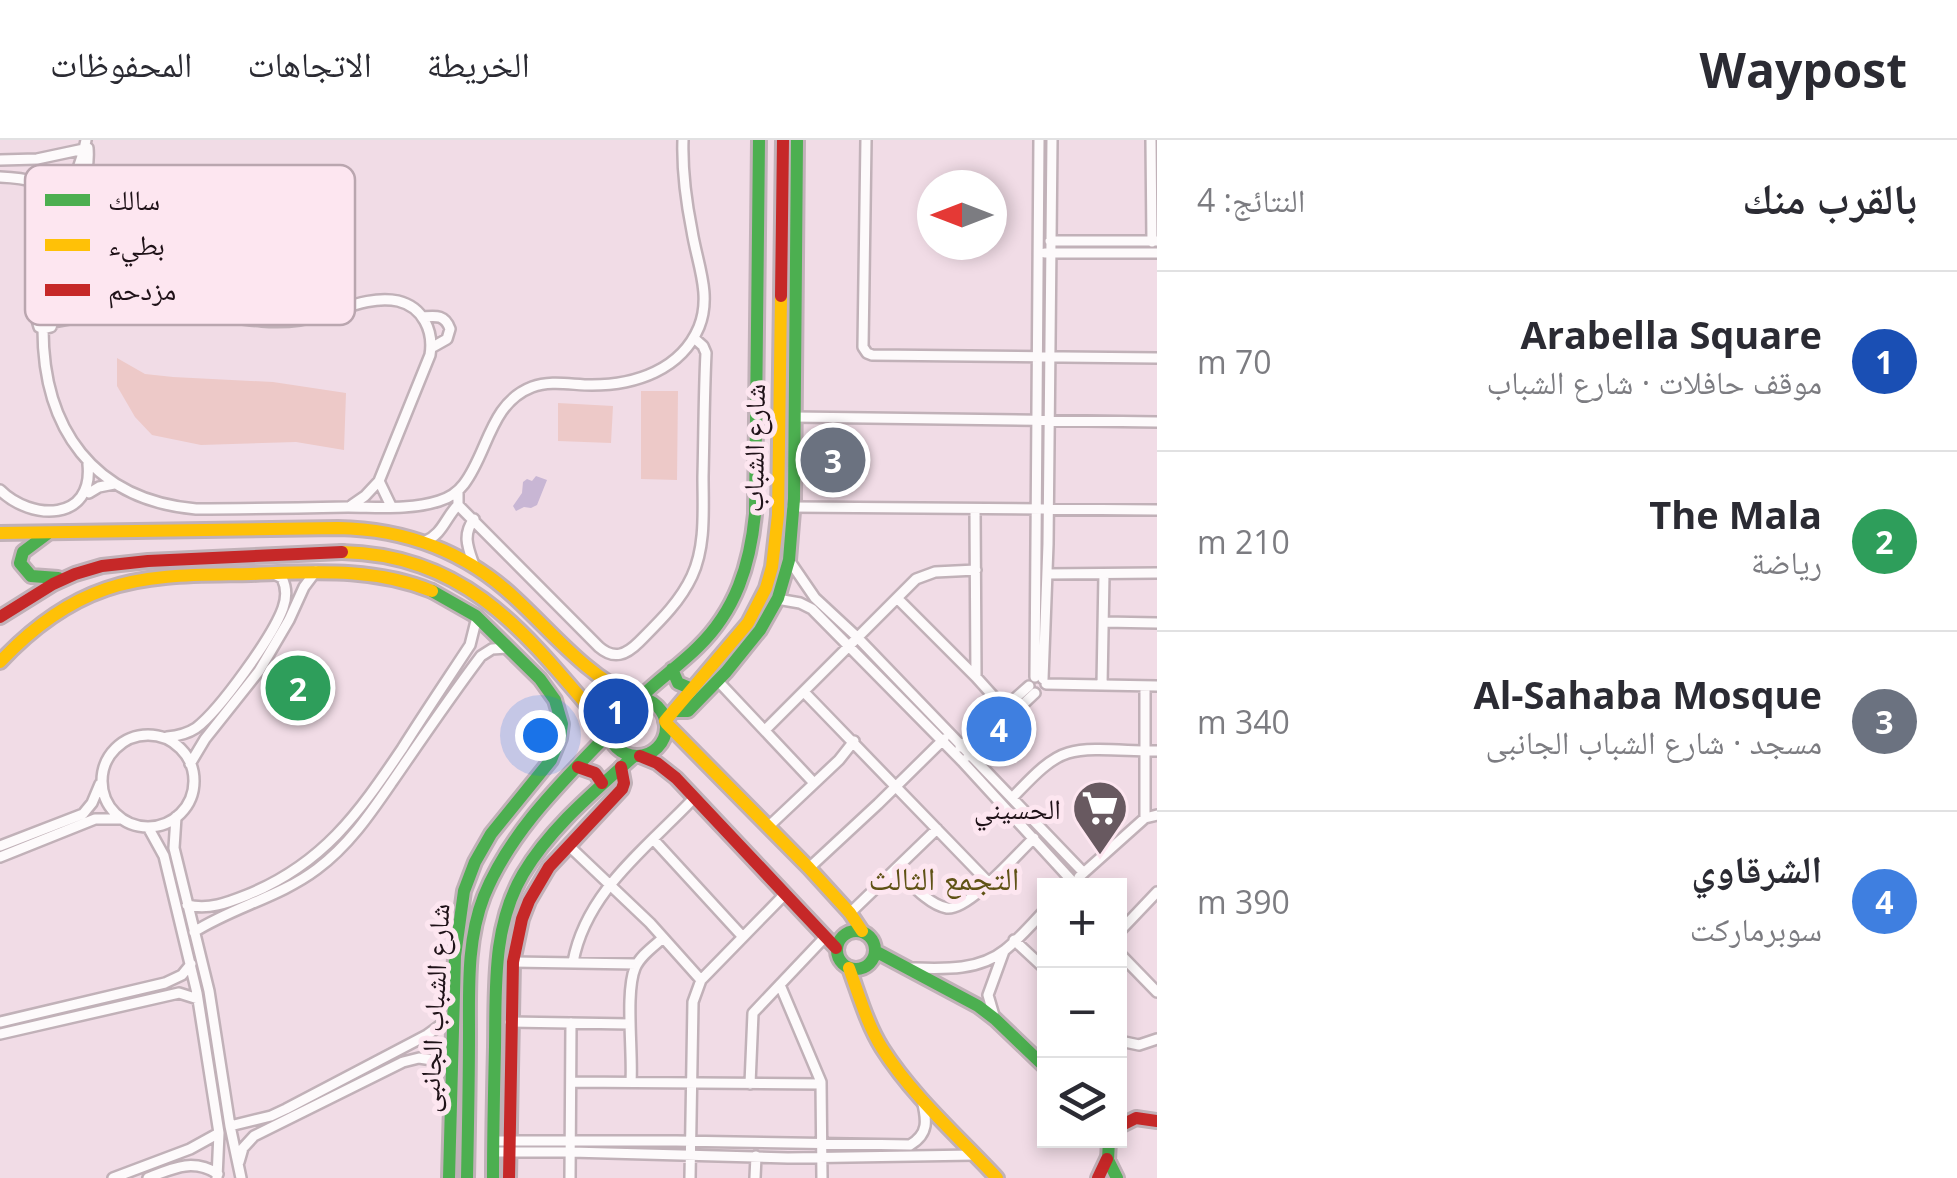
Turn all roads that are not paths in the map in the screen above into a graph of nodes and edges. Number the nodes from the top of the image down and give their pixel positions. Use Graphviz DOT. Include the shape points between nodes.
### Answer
graph roads {
  1 [pos="683,140"];
  2 [pos="760,140"];
  3 [pos="783,140"];
  4 [pos="798,140"];
  5 [pos="866,140"];
  6 [pos="1039,140"];
  7 [pos="1052,140"];
  8 [pos="1151,140"];
  9 [pos="85,143"];
  10 [pos="37,159"];
  11 [pos="0,160"];
  12 [pos="36,165"];
  13 [pos="0,180"];
  14 [pos="25,180"];
  15 [pos="1038,241"];
  16 [pos="1154,241"];
  17 [pos="1051,247"];
  18 [pos="1154,253"];
  19 [pos="1038,254"];
  20 [pos="355,307"];
  21 [pos="423,317"];
  22 [pos="40,325"];
  23 [pos="52,325"];
  24 [pos="44,329"];
  25 [pos="691,342"];
  26 [pos="431,348"];
  27 [pos="1036,356"];
  28 [pos="1050,357"];
  29 [pos="1157,358"];
  30 [pos="794,416"];
  31 [pos="1036,420"];
  32 [pos="1049,420"];
  33 [pos="1157,422"];
  34 [pos="88,462"];
  35 [pos="378,481"];
  36 [pos="115,484"];
  37 [pos="0,490"];
  38 [pos="85,490"];
  39 [pos="458,491"];
  40 [pos="458,505"];
  41 [pos="391,506"];
  42 [pos="349,507"];
  43 [pos="792,507"];
  44 [pos="976,509"];
  45 [pos="1036,509"];
  46 [pos="1048,509"];
  47 [pos="1157,510"];
  48 [pos="754,514"];
  49 [pos="778,515"];
  50 [pos="474,520"];
  51 [pos="0,533"];
  52 [pos="47,534"];
  53 [pos="424,542"];
  54 [pos="197,560"];
  55 [pos="789,560"];
  56 [pos="474,565"];
  57 [pos="976,570"];
  58 [pos="316,572"];
  59 [pos="1157,573"];
  60 [pos="272,574"];
  61 [pos="1046,574"];
  62 [pos="1104,574"];
  63 [pos="220,575"];
  64 [pos="66,578"];
  65 [pos="286,593"];
  66 [pos="299,597"];
  67 [pos="898,599"];
  68 [pos="777,600"];
  69 [pos="0,617"];
  70 [pos="477,618"];
  71 [pos="1104,622"];
  72 [pos="1157,622"];
  73 [pos="857,637"];
  74 [pos="848,646"];
  75 [pos="507,648"];
  76 [pos="538,650"];
  77 [pos="466,651"];
  78 [pos="481,656"];
  79 [pos="520,659"];
  80 [pos="0,662"];
  81 [pos="672,669"];
  82 [pos="590,671"];
  83 [pos="976,677"];
  84 [pos="718,681"];
  85 [pos="1038,684"];
  86 [pos="1102,685"];
  87 [pos="1144,686"];
  88 [pos="1157,686"];
  89 [pos="692,689"];
  90 [pos="573,690"];
  91 [pos="804,692"];
  92 [pos="637,698"];
  93 [pos="1003,707"];
  94 [pos="669,718"];
  95 [pos="195,729"];
  96 [pos="764,730"];
  97 [pos="608,731"];
  98 [pos="946,737"];
  99 [pos="163,738"];
  100 [pos="205,739"];
  101 [pos="854,741"];
  102 [pos="1152,752"];
  103 [pos="962,753"];
  104 [pos="637,756"];
  105 [pos="190,764"];
  106 [pos="578,766"];
  107 [pos="622,767"];
  108 [pos="102,781"];
  109 [pos="602,783"];
  110 [pos="814,783"];
  111 [pos="896,787"];
  112 [pos="695,797"];
  113 [pos="1012,798"];
  114 [pos="1157,814"];
  115 [pos="354,816"];
  116 [pos="176,817"];
  117 [pos="85,818"];
  118 [pos="1145,818"];
  119 [pos="122,819"];
  120 [pos="363,824"];
  121 [pos="148,827"];
  122 [pos="768,827"];
  123 [pos="937,829"];
  124 [pos="1034,838"];
  125 [pos="653,840"];
  126 [pos="568,845"];
  127 [pos="0,846"];
  128 [pos="174,848"];
  129 [pos="164,856"];
  130 [pos="0,857"];
  131 [pos="809,868"];
  132 [pos="896,869"];
  133 [pos="1083,872"];
  134 [pos="1067,878"];
  135 [pos="1078,878"];
  136 [pos="988,882"];
  137 [pos="609,884"];
  138 [pos="786,893"];
  139 [pos="1155,898"];
  140 [pos="187,905"];
  141 [pos="212,907"];
  142 [pos="850,913"];
  143 [pos="1037,918"];
  144 [pos="214,919"];
  145 [pos="1127,924"];
  146 [pos="194,932"];
  147 [pos="862,932"];
  148 [pos="742,936"];
  149 [pos="826,936"];
  150 [pos="663,938"];
  151 [pos="1014,940"];
  152 [pos="836,948"];
  153 [pos="1004,951"];
  154 [pos="875,952"];
  155 [pos="1037,961"];
  156 [pos="1127,961"];
  157 [pos="513,962"];
  158 [pos="572,962"];
  159 [pos="190,964"];
  160 [pos="636,964"];
  161 [pos="849,968"];
  162 [pos="909,968"];
  163 [pos="701,980"];
  164 [pos="165,983"];
  165 [pos="780,985"];
  166 [pos="1157,992"];
  167 [pos="170,996"];
  168 [pos="198,1000"];
  169 [pos="453,1016"];
  170 [pos="995,1019"];
  171 [pos="0,1022"];
  172 [pos="510,1022"];
  173 [pos="571,1023"];
  174 [pos="630,1024"];
  175 [pos="0,1034"];
  176 [pos="1157,1039"];
  177 [pos="1127,1043"];
  178 [pos="390,1054"];
  179 [pos="1037,1059"];
  180 [pos="452,1064"];
  181 [pos="396,1066"];
  182 [pos="571,1082"];
  183 [pos="631,1082"];
  184 [pos="690,1084"];
  185 [pos="750,1084"];
  186 [pos="821,1084"];
  187 [pos="921,1098"];
  188 [pos="1155,1119"];
  189 [pos="250,1122"];
  190 [pos="1127,1122"];
  191 [pos="230,1126"];
  192 [pos="219,1133"];
  193 [pos="254,1136"];
  194 [pos="691,1141"];
  195 [pos="493,1147"];
  196 [pos="509,1147"];
  197 [pos="571,1147"];
  198 [pos="1108,1148"];
  199 [pos="822,1151"];
  200 [pos="691,1154"];
  201 [pos="976,1155"];
  202 [pos="756,1156"];
  203 [pos="1107,1159"];
  204 [pos="238,1165"];
  205 [pos="217,1176"];
  206 [pos="113,1178"];
  207 [pos="148,1178"];
  208 [pos="241,1178"];
  209 [pos="449,1178"];
  210 [pos="467,1178"];
  211 [pos="493,1178"];
  212 [pos="509,1178"];
  213 [pos="570,1178"];
  214 [pos="690,1178"];
  215 [pos="755,1178"];
  216 [pos="822,1178"];
  217 [pos="997,1178"];
  218 [pos="1098,1178"];
  219 [pos="1117,1178"];
  1 -- 25 [label="street" via="705,290"];
  2 -- 48 [label="main road, شارع الشباب"];
  3 -- 49 [label="main road, شارع الشباب"];
  4 -- 30 [label="main road"];
  5 -- 27 [label="street" via="865,351"];
  6 -- 15 [label="street"];
  7 -- 17 [label="street"];
  8 -- 16 [label="street"];
  9 -- 10 [label="street"];
  10 -- 11 [label="street"];
  10 -- 12 [label="street"];
  13 -- 14 [label="street"];
  15 -- 17 [label="street"];
  15 -- 19 [label="street"];
  16 -- 17 [label="street"];
  16 -- 18 [label="street"];
  17 -- 18 [label="street"];
  17 -- 19 [label="street"];
  17 -- 28 [label="street"];
  19 -- 27 [label="street"];
  20 -- 21 [label="street" via="400,301"];
  21 -- 26 [label="street"];
  21 -- 26 [label="street" via="440,316 450,329"];
  22 -- 24 [label="street"];
  23 -- 24 [label="street"];
  24 -- 34 [label="street" via="53,402"];
  25 -- 39 [label="street" via="645,378 545,384 519,393 500,413"];
  25 -- 50 [label="street" via="705,362 702,541 682,595 631,649 605,652"];
  26 -- 35 [label="street"];
  27 -- 28 [label="street"];
  27 -- 31 [label="street"];
  28 -- 29 [label="street"];
  28 -- 32 [label="street"];
  30 -- 31 [label="street"];
  30 -- 43 [label="main road"];
  31 -- 32 [label="street"];
  31 -- 45 [label="street"];
  32 -- 33 [label="street"];
  32 -- 46 [label="street"];
  34 -- 36 [label="street"];
  34 -- 38 [label="street"];
  35 -- 41 [label="street"];
  35 -- 42 [label="street"];
  36 -- 38 [label="street"];
  36 -- 42 [label="street" via="179,507"];
  37 -- 38 [label="street" via="19,505 51,512 68,508"];
  39 -- 40 [label="street"];
  39 -- 41 [label="street" via="436,502"];
  40 -- 50 [label="street"];
  40 -- 53 [label="street"];
  41 -- 42 [label="street"];
  43 -- 44 [label="street"];
  43 -- 55 [label="main road"];
  44 -- 45 [label="street"];
  44 -- 57 [label="street"];
  45 -- 46 [label="street"];
  45 -- 85 [label="street"];
  46 -- 47 [label="street"];
  46 -- 61 [label="street"];
  48 -- 49 [label="main road"];
  48 -- 81 [label="main road, شارع الشباب" via="749,562 732,606"];
  49 -- 89 [label="main road, شارع الشباب" via="762,600 735,644"];
  50 -- 56 [label="street" via="466,539"];
  51 -- 52 [label="main road"];
  52 -- 53 [label="main road" via="334,528"];
  52 -- 64 [label="main road" via="23,552 22,569 30,577"];
  53 -- 56 [label="main road"];
  54 -- 63 [label="main road"];
  54 -- 64 [label="main road" via="110,566"];
  54 -- 76 [label="main road" via="335,552 414,561 480,596"];
  55 -- 68 [label="main road"];
  55 -- 73 [label="street"];
  56 -- 82 [label="main road"];
  57 -- 67 [label="street" via="924,575"];
  57 -- 83 [label="street"];
  58 -- 60 [label="main road"];
  58 -- 66 [label="street"];
  58 -- 70 [label="main road" via="405,580"];
  59 -- 62 [label="street"];
  60 -- 63 [label="main road"];
  60 -- 65 [label="street" via="282,578"];
  61 -- 62 [label="street"];
  61 -- 85 [label="street"];
  62 -- 71 [label="street"];
  63 -- 80 [label="main road" via="137,580 104,591 45,621"];
  64 -- 69 [label="main road"];
  65 -- 66 [label="street"];
  65 -- 95 [label="street" via="248,666"];
  66 -- 100 [label="street" via="259,672"];
  67 -- 73 [label="street"];
  67 -- 83 [label="street"];
  68 -- 74 [label="street" via="812,610"];
  68 -- 84 [label="main road" via="750,646"];
  70 -- 75 [label="main road"];
  70 -- 77 [label="street"];
  71 -- 72 [label="street"];
  71 -- 86 [label="street"];
  73 -- 74 [label="street"];
  73 -- 98 [label="street"];
  74 -- 91 [label="street"];
  74 -- 98 [label="street"];
  75 -- 78 [label="street"];
  75 -- 79 [label="main road"];
  76 -- 79 [label="main road"];
  76 -- 90 [label="main road"];
  77 -- 78 [label="street"];
  77 -- 115 [label="street"];
  78 -- 120 [label="street"];
  79 -- 169 [label="main road, شارع الشباب الجانبى" via="552,692 560,743 484,846 464,891"];
  81 -- 89 [label="main road" via="680,685"];
  81 -- 92 [label="main road, شارع الشباب"];
  82 -- 90 [label="main road" via="585,686"];
  82 -- 92 [label="main road"];
  83 -- 93 [label="street"];
  84 -- 94 [label="main road" via="688,711"];
  84 -- 96 [label="street"];
  85 -- 86 [label="street"];
  85 -- 93 [label="street"];
  85 -- 103 [label="street"];
  86 -- 87 [label="street"];
  87 -- 88 [label="street"];
  87 -- 102 [label="street"];
  89 -- 94 [label="main road, شارع الشباب"];
  90 -- 97 [label="main road"];
  91 -- 96 [label="street"];
  91 -- 101 [label="street"];
  92 -- 94 [label="main road"];
  92 -- 97 [label="main road" via="612,711"];
  93 -- 103 [label="street"];
  94 -- 104 [label="main road" via="661,744"];
  94 -- 122 [label="main road"];
  95 -- 99 [label="street"];
  95 -- 100 [label="street"];
  96 -- 110 [label="street"];
  97 -- 104 [label="main road" via="618,748"];
  97 -- 106 [label="main road"];
  98 -- 103 [label="street"];
  98 -- 111 [label="street"];
  99 -- 105 [label="street"];
  99 -- 108 [label="street" via="136,736 118,746"];
  100 -- 105 [label="street"];
  101 -- 110 [label="street"];
  101 -- 111 [label="street"];
  102 -- 113 [label="street" via="1065,754"];
  102 -- 118 [label="street"];
  103 -- 113 [label="street"];
  103 -- 124 [label="street"];
  104 -- 107 [label="main road"];
  104 -- 112 [label="main road" via="666,769"];
  105 -- 116 [label="street" via="190,798"];
  106 -- 109 [label="main road"];
  106 -- 210 [label="main road" via="514,843 478,912 469,1004"];
  107 -- 109 [label="main road"];
  107 -- 126 [label="main road" via="622,789"];
  108 -- 117 [label="street"];
  108 -- 119 [label="street" via="108,804"];
  109 -- 195 [label="main road" via="534,857 504,918 496,959"];
  110 -- 122 [label="street"];
  111 -- 123 [label="street"];
  111 -- 131 [label="street"];
  112 -- 125 [label="street"];
  112 -- 138 [label="main road"];
  113 -- 133 [label="street"];
  114 -- 118 [label="street"];
  115 -- 120 [label="street"];
  115 -- 141 [label="street" via="295,870"];
  116 -- 121 [label="street"];
  116 -- 128 [label="street"];
  117 -- 119 [label="street"];
  117 -- 127 [label="street"];
  117 -- 130 [label="street"];
  118 -- 133 [label="street"];
  119 -- 121 [label="street"];
  120 -- 144 [label="street" via="303,878"];
  121 -- 129 [label="street"];
  122 -- 131 [label="main road"];
  123 -- 132 [label="street"];
  123 -- 136 [label="street"];
  124 -- 134 [label="street"];
  124 -- 136 [label="street"];
  125 -- 137 [label="street"];
  125 -- 148 [label="street"];
  126 -- 137 [label="street"];
  126 -- 157 [label="main road" via="529,901"];
  128 -- 129 [label="street"];
  128 -- 140 [label="street"];
  129 -- 159 [label="street"];
  131 -- 142 [label="main road"];
  132 -- 136 [label="street" via="943,908 959,906"];
  132 -- 142 [label="street"];
  133 -- 135 [label="street"];
  137 -- 150 [label="street"];
  137 -- 158 [label="street"];
  138 -- 148 [label="street"];
  138 -- 149 [label="main road"];
  139 -- 145 [label="street"];
  140 -- 141 [label="street"];
  140 -- 146 [label="street"];
  141 -- 144 [label="street"];
  142 -- 147 [label="main road"];
  143 -- 151 [label="street"];
  144 -- 146 [label="street"];
  146 -- 191 [label="street"];
  147 -- 152 [label="main road" via="843,934"];
  147 -- 154 [label="main road"];
  148 -- 163 [label="street"];
  149 -- 152 [label="main road"];
  149 -- 165 [label="street"];
  150 -- 160 [label="street"];
  150 -- 163 [label="street"];
  151 -- 153 [label="street"];
  151 -- 155 [label="street"];
  152 -- 161 [label="main road"];
  153 -- 162 [label="street" via="970,966"];
  153 -- 170 [label="street" via="988,995"];
  154 -- 161 [label="main road" via="865,966"];
  154 -- 162 [label="main road"];
  156 -- 166 [label="street"];
  157 -- 158 [label="street"];
  157 -- 172 [label="main road"];
  158 -- 160 [label="street"];
  159 -- 164 [label="street"];
  159 -- 168 [label="street"];
  160 -- 174 [label="street"];
  161 -- 187 [label="main road" via="881,1046"];
  162 -- 170 [label="main road"];
  163 -- 184 [label="street" via="693,1002"];
  164 -- 167 [label="street" via="172,987"];
  164 -- 171 [label="street"];
  165 -- 185 [label="street" via="754,1013"];
  165 -- 186 [label="street"];
  167 -- 168 [label="street"];
  167 -- 175 [label="street"];
  168 -- 192 [label="street"];
  169 -- 178 [label="street"];
  169 -- 180 [label="main road, شارع الشباب الجانبى"];
  170 -- 179 [label="main road"];
  172 -- 173 [label="street"];
  172 -- 196 [label="main road"];
  173 -- 174 [label="street"];
  173 -- 182 [label="street"];
  174 -- 183 [label="street"];
  176 -- 177 [label="street"];
  178 -- 181 [label="street"];
  178 -- 189 [label="street"];
  180 -- 181 [label="street" via="418,1058"];
  180 -- 209 [label="main road, شارع الشباب الجانبى"];
  181 -- 193 [label="street"];
  182 -- 183 [label="street"];
  182 -- 197 [label="street"];
  183 -- 184 [label="street"];
  184 -- 185 [label="street"];
  184 -- 194 [label="street"];
  185 -- 186 [label="street"];
  186 -- 199 [label="street"];
  187 -- 199 [label="street" via="926,1126 910,1145"];
  187 -- 201 [label="main road"];
  188 -- 190 [label="main road"];
  189 -- 191 [label="street"];
  189 -- 193 [label="street"];
  191 -- 204 [label="street"];
  192 -- 205 [label="street"];
  192 -- 206 [label="street"];
  193 -- 204 [label="street"];
  194 -- 197 [label="street"];
  194 -- 199 [label="street"];
  194 -- 200 [label="street"];
  195 -- 196 [label="street"];
  195 -- 211 [label="main road"];
  196 -- 197 [label="street"];
  196 -- 212 [label="main road"];
  197 -- 200 [label="street"];
  197 -- 213 [label="street"];
  198 -- 203 [label="main road"];
  199 -- 201 [label="street"];
  199 -- 202 [label="street"];
  199 -- 216 [label="street"];
  200 -- 202 [label="street"];
  200 -- 214 [label="street"];
  201 -- 217 [label="main road"];
  202 -- 215 [label="street"];
  203 -- 218 [label="main road"];
  203 -- 219 [label="main road"];
  204 -- 208 [label="street"];
  205 -- 207 [label="street" via="192,1164"];
}
